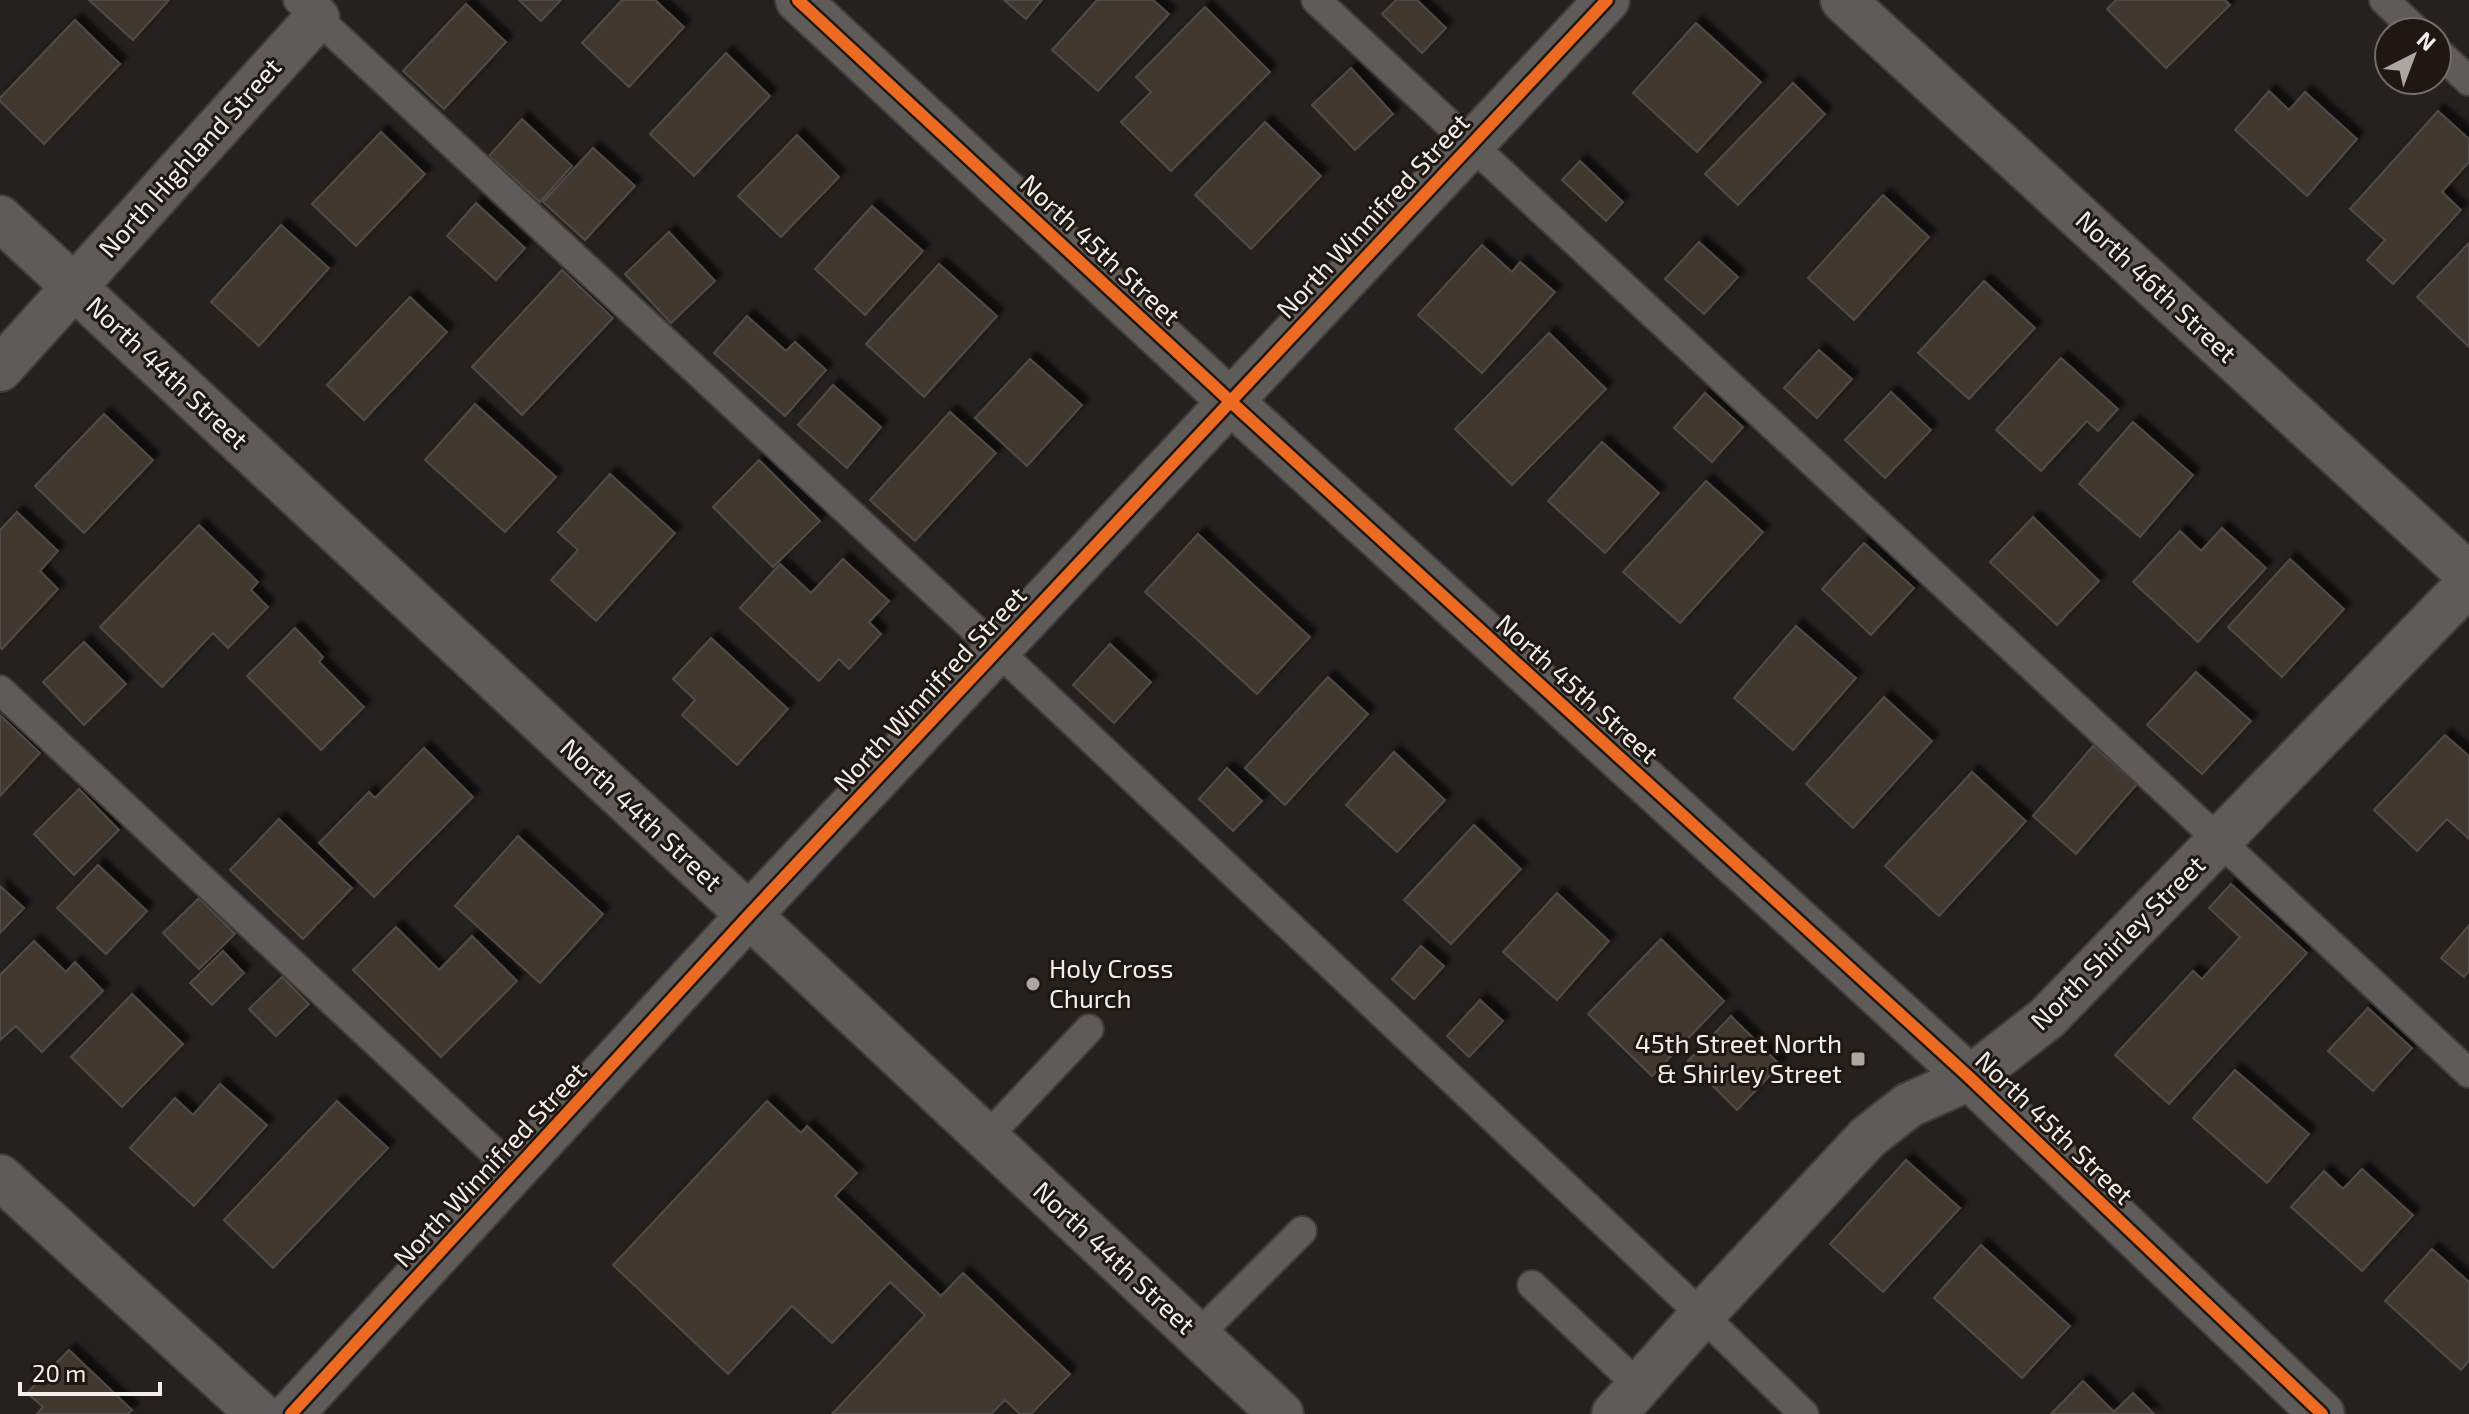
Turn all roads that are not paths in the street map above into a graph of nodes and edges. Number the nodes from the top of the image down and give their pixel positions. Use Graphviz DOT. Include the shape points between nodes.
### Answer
graph roads {
  1 [pos="798,0"];
  2 [pos="1316,0"];
  3 [pos="1607,0"];
  4 [pos="1843,0"];
  5 [pos="2384,0"];
  6 [pos="308,9"];
  7 [pos="2401,16"];
  8 [pos="2453,66"];
  9 [pos="2469,81"];
  10 [pos="1471,145"];
  11 [pos="0,218"];
  12 [pos="73,286"];
  13 [pos="0,369"];
  14 [pos="1230,401"];
  15 [pos="2469,575"];
  16 [pos="2469,583"];
  17 [pos="997,650"];
  18 [pos="0,690"];
  19 [pos="2220,841"];
  20 [pos="749,915"];
  21 [pos="1089,1029"];
  22 [pos="2469,1073"];
  23 [pos="1970,1078"];
  24 [pos="986,1138"];
  25 [pos="514,1171"];
  26 [pos="0,1177"];
  27 [pos="1302,1231"];
  28 [pos="1532,1285"];
  29 [pos="1702,1315"];
  30 [pos="1197,1336"];
  31 [pos="1626,1400"];
  32 [pos="259,1414"];
  33 [pos="291,1414"];
  34 [pos="1281,1414"];
  35 [pos="1804,1414"];
  36 [pos="2322,1414"];
  1 -- 14 [label="street, North 45th Street"];
  2 -- 10 [label="lane"];
  3 -- 10 [label="street, North Winnifred Street"];
  4 -- 15 [label="street, North 46th Street"];
  5 -- 7 [label="lane"];
  6 -- 12 [label="street, North Highland Street"];
  6 -- 17 [label="lane"];
  8 -- 9 [label="lane"];
  10 -- 14 [label="street, North Winnifred Street"];
  10 -- 19 [label="lane"];
  11 -- 12 [label="street, North 44th Street"];
  12 -- 13 [label="street, North Highland Street"];
  12 -- 20 [label="street, North 44th Street"];
  14 -- 17 [label="street, North Winnifred Street"];
  14 -- 23 [label="street, North 45th Street"];
  16 -- 19 [label="street, North Shirley Street"];
  17 -- 20 [label="street, North Winnifred Street"];
  17 -- 29 [label="lane"];
  18 -- 25 [label="lane"];
  19 -- 22 [label="lane"];
  19 -- 23 [label="street, North Shirley Street" via="2047,1018"];
  20 -- 24 [label="street, North 44th Street"];
  20 -- 25 [label="street, North Winnifred Street"];
  21 -- 24 [label="lane"];
  23 -- 29 [label="street, North Shirley Street" via="1909,1105 1868,1137"];
  23 -- 36 [label="street, North 45th Street"];
  24 -- 30 [label="street, North 44th Street"];
  25 -- 33 [label="street, North Winnifred Street"];
  26 -- 32 [label="street"];
  27 -- 30 [label="lane"];
  28 -- 31 [label="lane"];
  29 -- 31 [label="street, North Shirley Street"];
  29 -- 35 [label="lane"];
  30 -- 34 [label="street, North 44th Street"];
}
